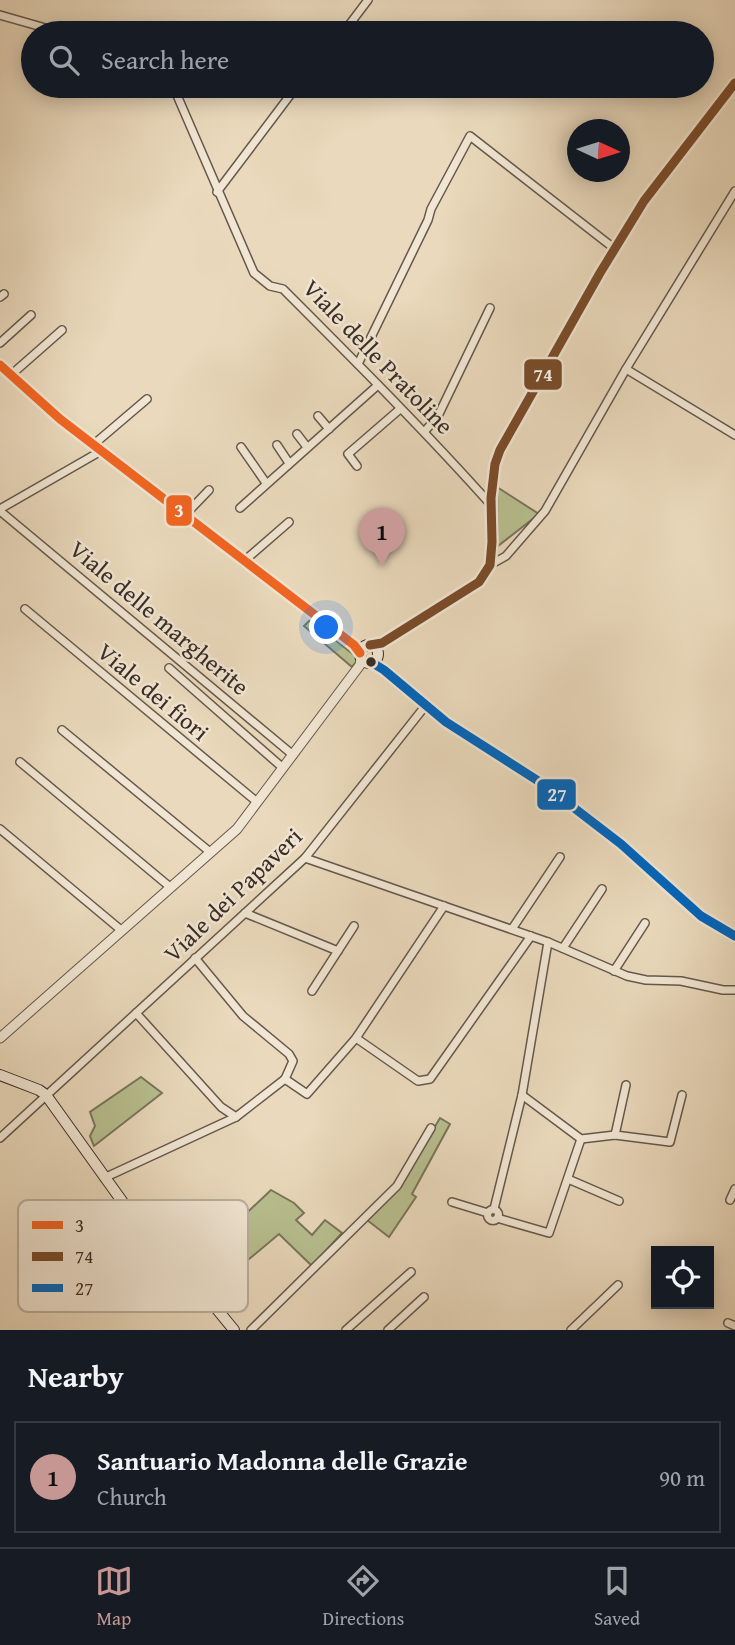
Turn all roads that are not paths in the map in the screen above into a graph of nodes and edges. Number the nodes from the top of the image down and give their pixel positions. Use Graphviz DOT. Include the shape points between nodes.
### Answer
graph roads {
  1 [pos="368,0"];
  2 [pos="0,15"];
  3 [pos="21,21"];
  4 [pos="352,21"];
  5 [pos="735,83"];
  6 [pos="178,98"];
  7 [pos="289,98"];
  8 [pos="735,191"];
  9 [pos="217,192"];
  10 [pos="615,249"];
  11 [pos="490,308"];
  12 [pos="31,315"];
  13 [pos="62,330"];
  14 [pos="0,342"];
  15 [pos="358,364"];
  16 [pos="0,365"];
  17 [pos="626,369"];
  18 [pos="12,374"];
  19 [pos="378,386"];
  20 [pos="147,399"];
  21 [pos="400,409"];
  22 [pos="318,416"];
  23 [pos="329,429"];
  24 [pos="425,431"];
  25 [pos="296,434"];
  26 [pos="735,435"];
  27 [pos="277,445"];
  28 [pos="241,447"];
  29 [pos="307,447"];
  30 [pos="97,448"];
  31 [pos="289,463"];
  32 [pos="357,466"];
  33 [pos="266,484"];
  34 [pos="209,490"];
  35 [pos="492,506"];
  36 [pos="240,508"];
  37 [pos="0,510"];
  38 [pos="184,516"];
  39 [pos="289,522"];
  40 [pos="243,562"];
  41 [pos="490,565"];
  42 [pos="25,609"];
  43 [pos="368,653"];
  44 [pos="169,668"];
  45 [pos="426,705"];
  46 [pos="62,730"];
  47 [pos="293,755"];
  48 [pos="20,762"];
  49 [pos="283,768"];
  50 [pos="257,802"];
  51 [pos="0,829"];
  52 [pos="210,852"];
  53 [pos="560,857"];
  54 [pos="305,858"];
  55 [pos="170,887"];
  56 [pos="602,888"];
  57 [pos="444,906"];
  58 [pos="245,913"];
  59 [pos="645,923"];
  60 [pos="354,926"];
  61 [pos="722,928"];
  62 [pos="512,929"];
  63 [pos="121,930"];
  64 [pos="531,936"];
  65 [pos="735,936"];
  66 [pos="548,942"];
  67 [pos="735,943"];
  68 [pos="563,948"];
  69 [pos="338,951"];
  70 [pos="195,958"];
  71 [pos="614,971"];
  72 [pos="735,990"];
  73 [pos="312,991"];
  74 [pos="136,1013"];
  75 [pos="0,1038"];
  76 [pos="356,1038"];
  77 [pos="0,1075"];
  78 [pos="285,1079"];
  79 [pos="626,1085"];
  80 [pos="46,1095"];
  81 [pos="522,1095"];
  82 [pos="682,1095"];
  83 [pos="236,1116"];
  84 [pos="431,1128"];
  85 [pos="615,1135"];
  86 [pos="0,1138"];
  87 [pos="582,1139"];
  88 [pos="104,1178"];
  89 [pos="568,1179"];
  90 [pos="735,1189"];
  91 [pos="730,1199"];
  92 [pos="120,1200"];
  93 [pos="619,1200"];
  94 [pos="453,1202"];
  95 [pos="491,1211"];
  96 [pos="411,1272"];
  97 [pos="618,1285"];
  98 [pos="424,1297"];
  99 [pos="219,1312"];
  100 [pos="234,1330"];
  101 [pos="251,1330"];
  102 [pos="346,1330"];
  103 [pos="388,1330"];
  104 [pos="571,1330"];
  1 -- 4 [label="street"];
  2 -- 3 [label="street"];
  5 -- 10 [label="street" via="644,201"];
  6 -- 9 [label="street, Viale delle Pratoline"];
  7 -- 9 [label="street"];
  8 -- 17 [label="street"];
  9 -- 15 [label="street, Viale delle Pratoline" via="254,273 270,286 283,289"];
  10 -- 15 [label="street" via="470,136"];
  10 -- 35 [label="street" via="500,450"];
  11 -- 24 [label="street" via="438,416"];
  12 -- 14 [label="street"];
  13 -- 18 [label="street"];
  15 -- 19 [label="street, Viale delle Pratoline"];
  16 -- 18 [label="main road"];
  17 -- 26 [label="street"];
  17 -- 41 [label="street" via="545,511 506,556"];
  18 -- 30 [label="main road"];
  19 -- 21 [label="street, Viale delle Pratoline"];
  19 -- 23 [label="street"];
  20 -- 30 [label="street"];
  21 -- 24 [label="street, Viale delle Pratoline"];
  21 -- 32 [label="street" via="348,454"];
  22 -- 23 [label="street"];
  23 -- 29 [label="street"];
  24 -- 35 [label="street, Viale delle Pratoline"];
  25 -- 29 [label="street"];
  27 -- 31 [label="street"];
  28 -- 33 [label="street"];
  29 -- 31 [label="street"];
  30 -- 37 [label="street"];
  30 -- 38 [label="main road"];
  31 -- 33 [label="street"];
  33 -- 36 [label="street"];
  34 -- 38 [label="street"];
  35 -- 41 [label="street"];
  37 -- 47 [label="street, Viale delle margherite"];
  38 -- 40 [label="main road"];
  39 -- 40 [label="street"];
  40 -- 43 [label="main road"];
  41 -- 43 [label="street" via="479,582"];
  42 -- 50 [label="street, Viale dei fiori"];
  43 -- 45 [label="main road"];
  43 -- 47 [label="street"];
  44 -- 49 [label="street"];
  45 -- 54 [label="street, Viale dei Papaveri"];
  45 -- 61 [label="main road" via="543,784 621,844 701,916"];
  46 -- 52 [label="street"];
  47 -- 49 [label="street"];
  48 -- 55 [label="street"];
  49 -- 50 [label="street"];
  50 -- 52 [label="street" via="237,829"];
  51 -- 63 [label="street"];
  52 -- 55 [label="street"];
  53 -- 62 [label="street"];
  54 -- 57 [label="street"];
  54 -- 58 [label="street, Viale dei Papaveri"];
  55 -- 63 [label="street"];
  56 -- 68 [label="street"];
  57 -- 62 [label="street"];
  57 -- 76 [label="street"];
  58 -- 69 [label="street"];
  58 -- 70 [label="street, Viale dei Papaveri"];
  59 -- 71 [label="street"];
  60 -- 69 [label="street"];
  61 -- 65 [label="main road"];
  61 -- 67 [label="street"];
  62 -- 64 [label="street"];
  63 -- 75 [label="street"];
  64 -- 66 [label="street"];
  64 -- 76 [label="street" via="430,1079 418,1081"];
  66 -- 68 [label="street"];
  66 -- 81 [label="street"];
  68 -- 71 [label="street"];
  69 -- 73 [label="street"];
  70 -- 74 [label="street, Viale dei Papaveri"];
  70 -- 78 [label="street" via="243,1016 289,1054 293,1061"];
  71 -- 72 [label="street" via="646,980"];
  74 -- 80 [label="street, Viale dei Papaveri"];
  74 -- 83 [label="street" via="221,1107"];
  76 -- 78 [label="street" via="307,1094"];
  77 -- 80 [label="main road"];
  78 -- 83 [label="street"];
  79 -- 85 [label="street"];
  80 -- 86 [label="street, Viale dei Papaveri"];
  80 -- 88 [label="main road"];
  81 -- 87 [label="street"];
  81 -- 95 [label="street"];
  82 -- 85 [label="street" via="670,1142"];
  83 -- 88 [label="street"];
  84 -- 101 [label="street" via="397,1186"];
  85 -- 87 [label="street"];
  87 -- 89 [label="street"];
  88 -- 92 [label="main road"];
  89 -- 93 [label="street"];
  89 -- 95 [label="street" via="550,1233 498,1218 490,1220"];
  90 -- 91 [label="street"];
  94 -- 95 [label="street"];
  96 -- 102 [label="street"];
  97 -- 104 [label="street"];
  98 -- 103 [label="street"];
  99 -- 100 [label="main road"];
}
